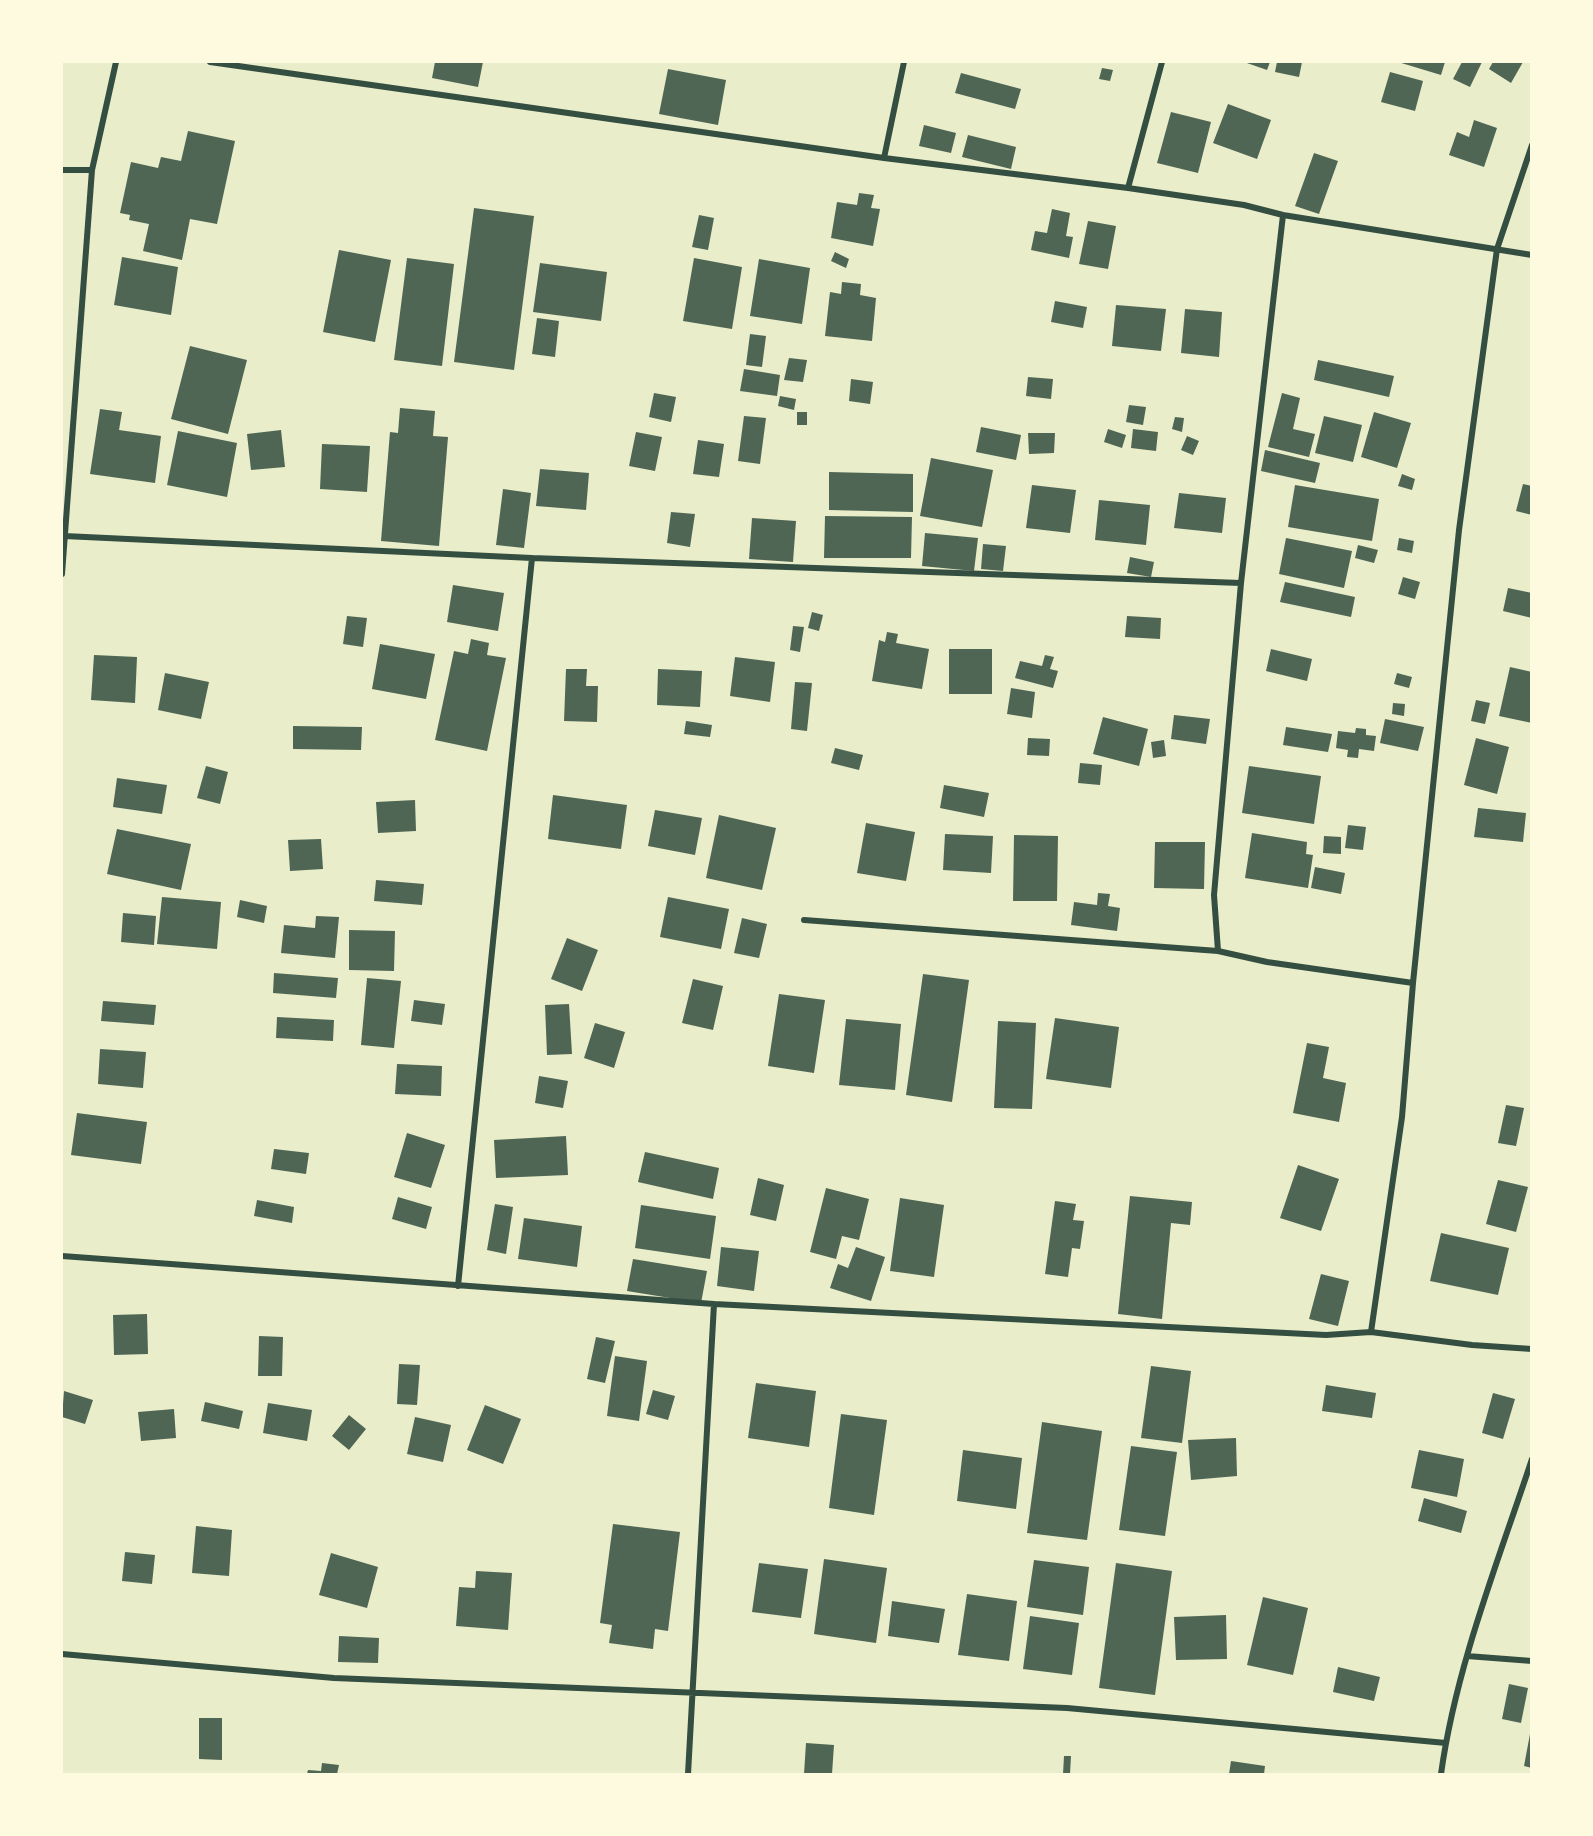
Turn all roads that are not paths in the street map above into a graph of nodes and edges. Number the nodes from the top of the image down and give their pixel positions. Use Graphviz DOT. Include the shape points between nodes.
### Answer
graph roads {
  1 [pos="116,62"];
  2 [pos="210,62"];
  3 [pos="904,62"];
  4 [pos="1162,62"];
  5 [pos="1532,145"];
  6 [pos="884,158"];
  7 [pos="62,170"];
  8 [pos="92,170"];
  9 [pos="1128,188"];
  10 [pos="1283,215"];
  11 [pos="1497,249"];
  12 [pos="1532,255"];
  13 [pos="64,536"];
  14 [pos="532,558"];
  15 [pos="62,574"];
  16 [pos="1241,584"];
  17 [pos="804,920"];
  18 [pos="1218,951"];
  19 [pos="1413,983"];
  20 [pos="62,1256"];
  21 [pos="458,1286"];
  22 [pos="714,1304"];
  23 [pos="1371,1332"];
  24 [pos="1532,1349"];
  25 [pos="1532,1459"];
  26 [pos="62,1654"];
  27 [pos="1467,1656"];
  28 [pos="1532,1661"];
  29 [pos="693,1692"];
  30 [pos="1446,1743"];
  31 [pos="688,1774"];
  32 [pos="1441,1774"];
  1 -- 8 [label="street"];
  2 -- 6 [label="street"];
  3 -- 6 [label="street"];
  4 -- 9 [label="street"];
  5 -- 11 [label="street"];
  6 -- 9 [label="street"];
  7 -- 8 [label="street"];
  8 -- 13 [label="street"];
  9 -- 10 [label="street" via="1244,205"];
  10 -- 11 [label="street"];
  10 -- 16 [label="street"];
  11 -- 12 [label="street"];
  11 -- 19 [label="street" via="1459,530"];
  13 -- 14 [label="street"];
  13 -- 15 [label="street"];
  14 -- 16 [label="street"];
  14 -- 21 [label="street"];
  16 -- 18 [label="street" via="1214,895"];
  17 -- 18 [label="street"];
  18 -- 19 [label="street"];
  19 -- 23 [label="street" via="1402,1117"];
  20 -- 21 [label="street"];
  21 -- 22 [label="street"];
  22 -- 23 [label="street" via="1326,1335"];
  22 -- 29 [label="street"];
  23 -- 24 [label="street" via="1472,1346"];
  25 -- 27 [label="street"];
  26 -- 29 [label="street" via="334,1678"];
  27 -- 28 [label="street"];
  27 -- 30 [label="street"];
  29 -- 30 [label="street" via="1067,1708"];
  29 -- 31 [label="street"];
  30 -- 32 [label="street"];
}
